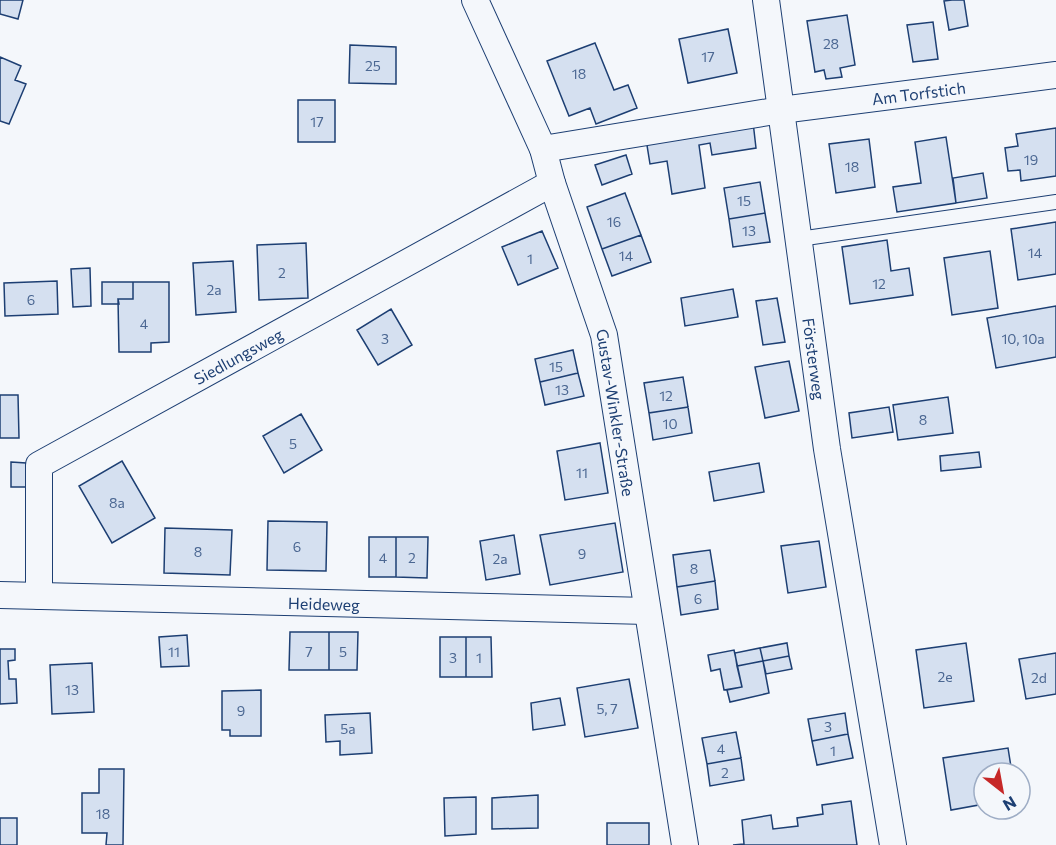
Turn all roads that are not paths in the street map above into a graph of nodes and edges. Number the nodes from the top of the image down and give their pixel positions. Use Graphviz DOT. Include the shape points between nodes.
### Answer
graph roads {
  1 [pos="475,0"];
  2 [pos="766,0"];
  3 [pos="1056,75"];
  4 [pos="781,110"];
  5 [pos="543,149"];
  6 [pos="552,183"];
  7 [pos="1056,202"];
  8 [pos="799,238"];
  9 [pos="0,595"];
  10 [pos="39,596"];
  11 [pos="647,611"];
  12 [pos="685,845"];
  13 [pos="894,845"];
  1 -- 5 [label="street, Gustav-Winkler-Straße"];
  2 -- 4 [label="street, Försterweg"];
  3 -- 4 [label="street, Am Torfstich"];
  4 -- 5 [label="street"];
  4 -- 8 [label="street, Försterweg"];
  5 -- 6 [label="street, Gustav-Winkler-Straße"];
  6 -- 10 [label="street, Siedlungsweg" via="39,465"];
  6 -- 11 [label="street, Gustav-Winkler-Straße" via="604,335"];
  7 -- 8 [label="lane"];
  8 -- 13 [label="street, Försterweg" via="827,449"];
  9 -- 10 [label="street, Heideweg"];
  10 -- 11 [label="street, Heideweg"];
  11 -- 12 [label="street, Gustav-Winkler-Straße"];
}
